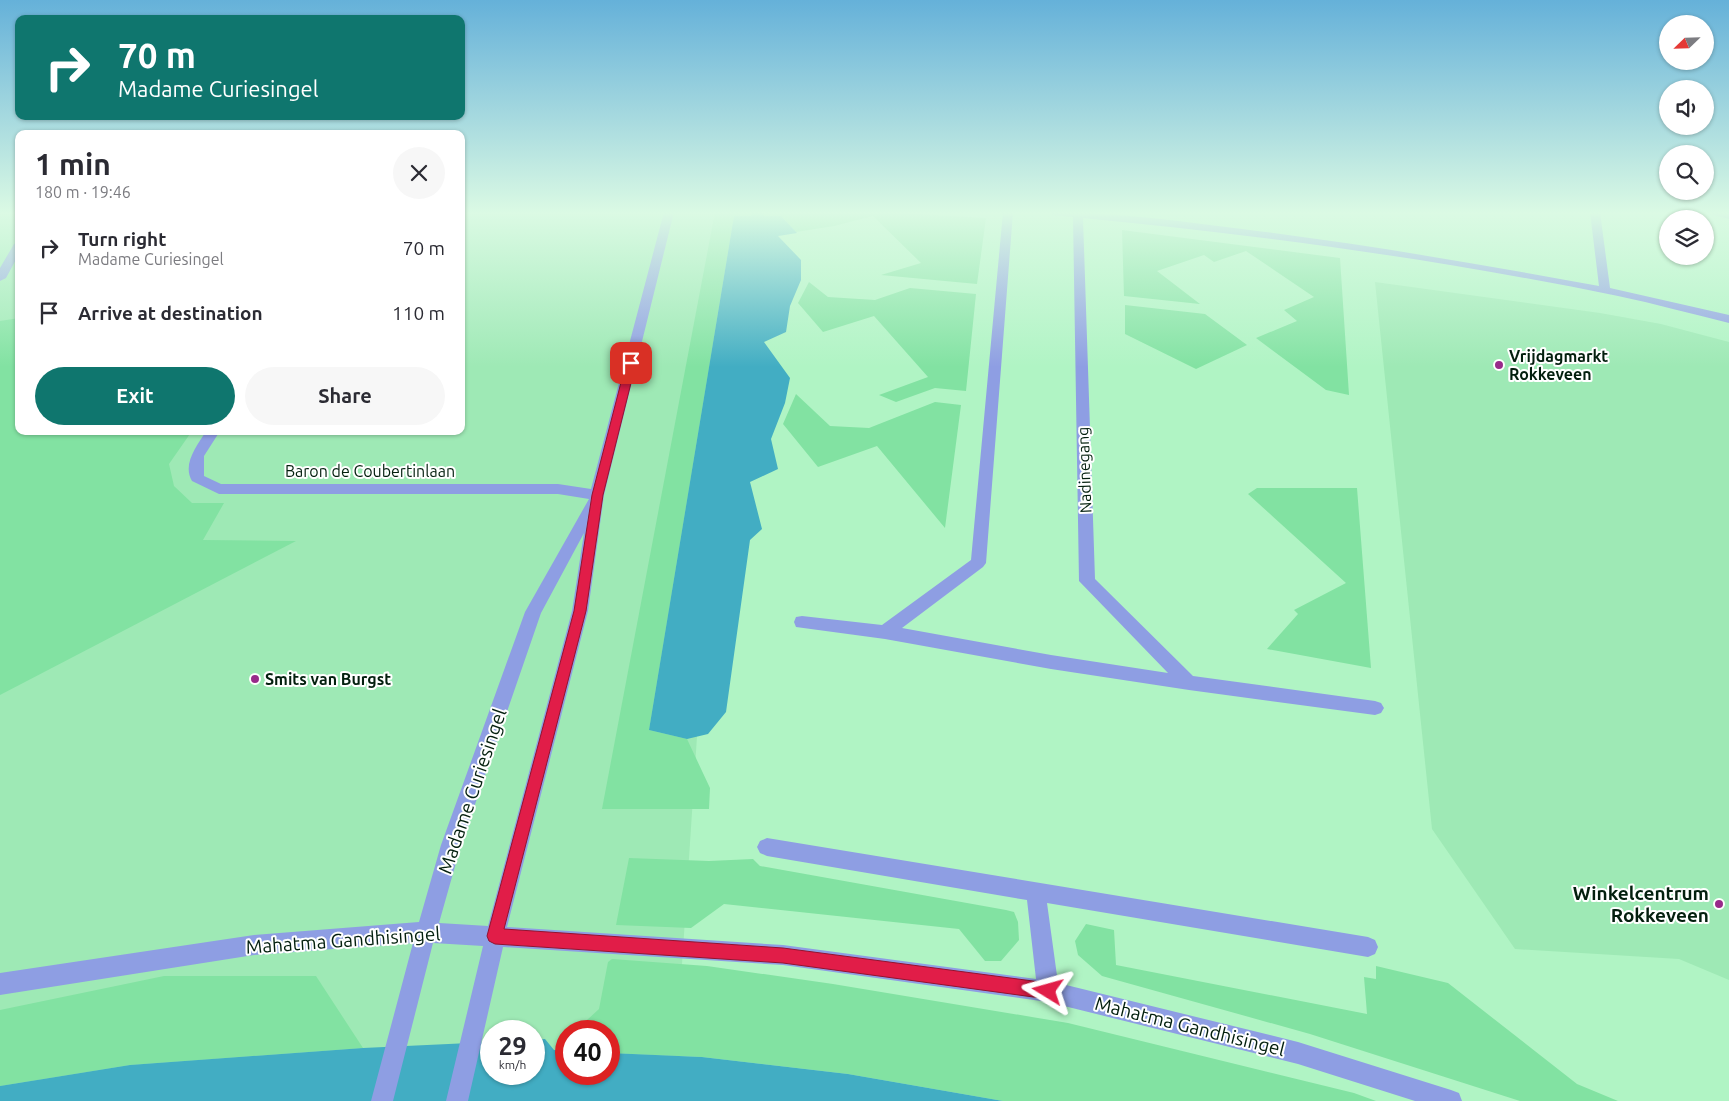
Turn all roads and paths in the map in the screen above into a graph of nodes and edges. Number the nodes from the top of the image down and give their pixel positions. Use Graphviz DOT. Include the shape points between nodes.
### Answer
graph roads {
  1 [pos="8,263"];
  2 [pos="657,263"];
  3 [pos="1004,263"];
  4 [pos="1079,263"];
  5 [pos="1446,263"];
  6 [pos="1601,263"];
  7 [pos="0,278"];
  8 [pos="1605,291"];
  9 [pos="1729,319"];
  10 [pos="210,435"];
  11 [pos="597,495"];
  12 [pos="802,622"];
  13 [pos="885,632"];
  14 [pos="1188,683"];
  15 [pos="1376,708"];
  16 [pos="767,847"];
  17 [pos="1036,891"];
  18 [pos="426,932"];
  19 [pos="495,936"];
  20 [pos="1368,947"];
  21 [pos="0,984"];
  22 [pos="1048,991"];
  23 [pos="382,1101"];
  24 [pos="457,1101"];
  25 [pos="1451,1101"];
  1 -- 7 [label="street"];
  2 -- 11 [label="street, Madame Curiesingel"];
  3 -- 13 [label="street" via="978,563"];
  4 -- 14 [label="street, Nadinegang" via="1087,581"];
  5 -- 8 [label="street"];
  6 -- 8 [label="street"];
  8 -- 9 [label="street"];
  10 -- 11 [label="street, Baron de Coubertinlaan" via="197,456 197,478 219,489 558,489"];
  11 -- 18 [label="street, Madame Curiesingel" via="533,612 451,845"];
  11 -- 19 [label="street, Madame Curiesingel" via="580,611"];
  12 -- 13 [label="street"];
  13 -- 14 [label="street"];
  14 -- 15 [label="street"];
  16 -- 17 [label="street"];
  17 -- 20 [label="street"];
  17 -- 22 [label="street"];
  18 -- 19 [label="street, Mahatma Gandhisingel"];
  18 -- 21 [label="street, Mahatma Gandhisingel" via="254,945"];
  18 -- 23 [label="street, Madame Curiesingel"];
  19 -- 22 [label="street, Mahatma Gandhisingel" via="783,955"];
  19 -- 24 [label="street, Madame Curiesingel"];
  22 -- 25 [label="street, Mahatma Gandhisingel" via="1298,1053"];
}
